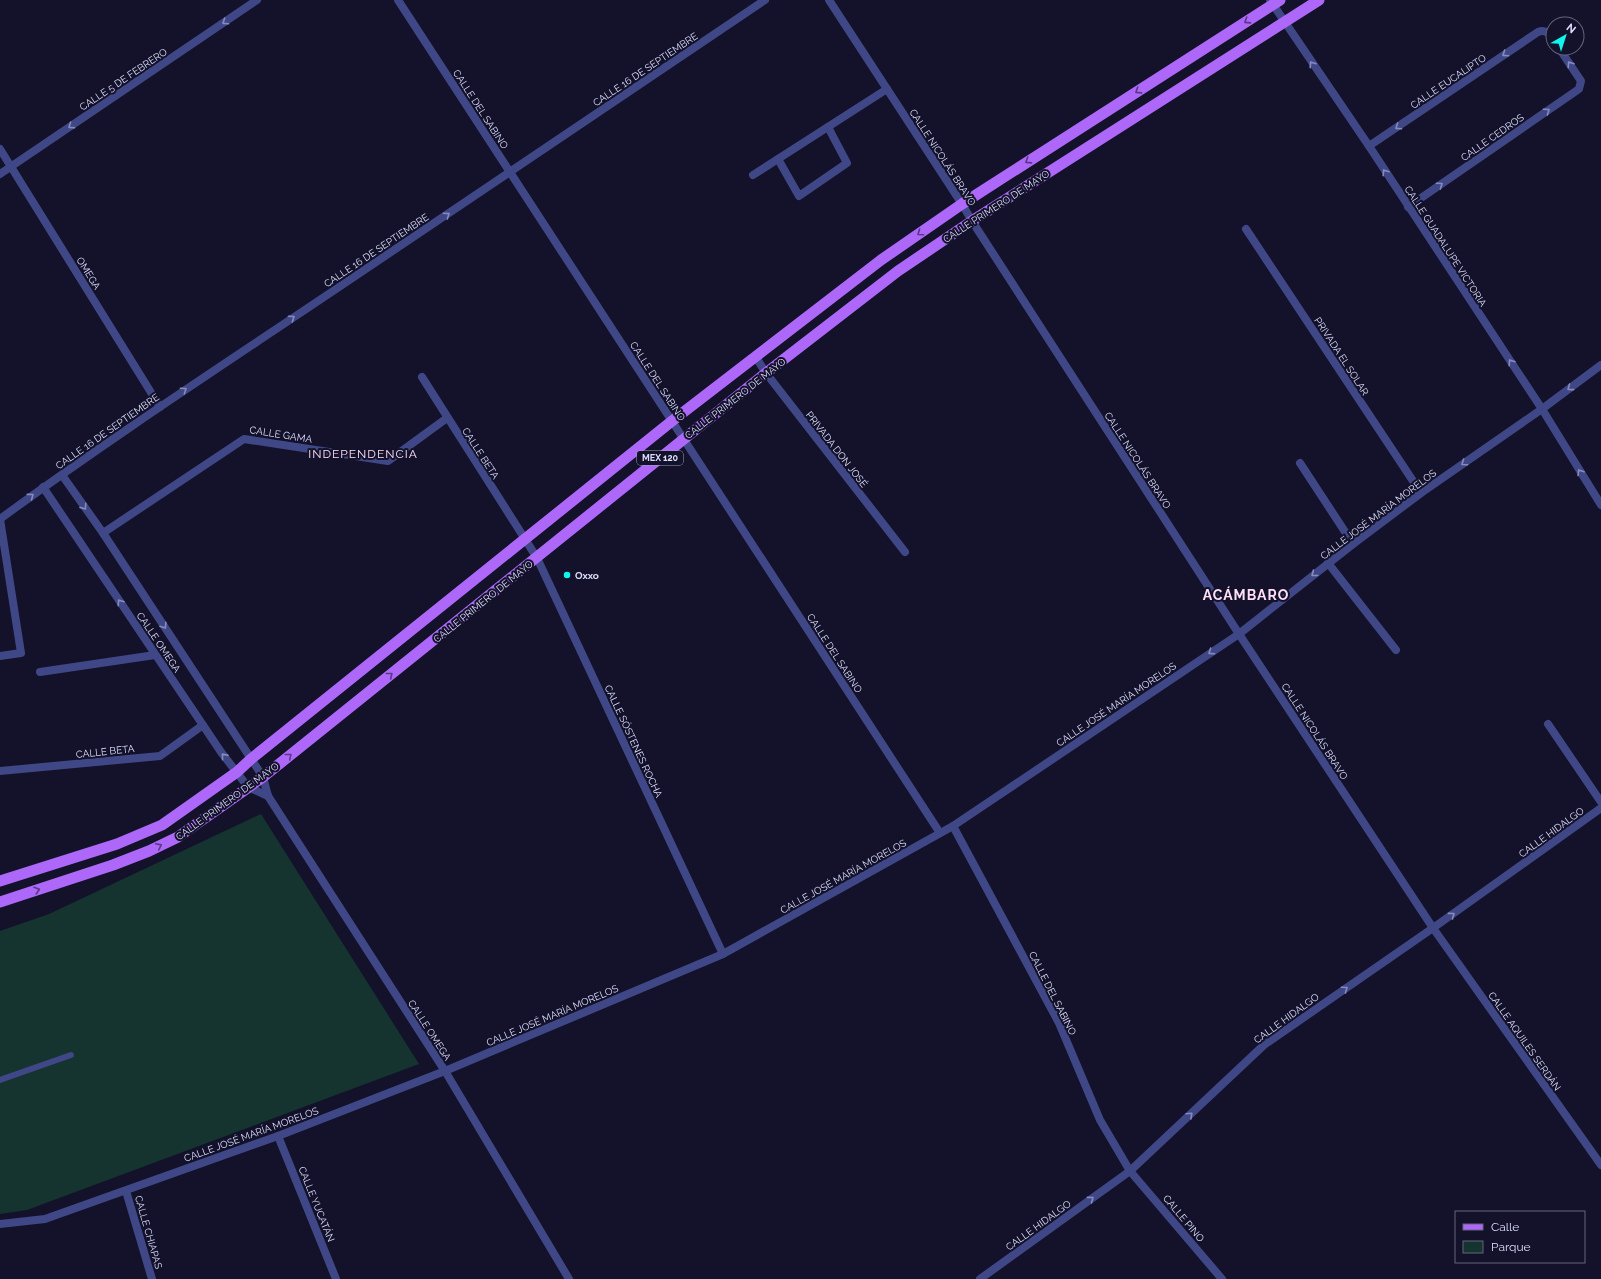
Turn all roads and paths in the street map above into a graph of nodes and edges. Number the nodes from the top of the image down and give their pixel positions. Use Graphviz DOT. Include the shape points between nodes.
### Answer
graph roads {
  1 [pos="257,0"];
  2 [pos="398,0"];
  3 [pos="765,0"];
  4 [pos="829,0"];
  5 [pos="1319,0"];
  6 [pos="1274,2"];
  7 [pos="1284,22"];
  8 [pos="1545,31"];
  9 [pos="1564,56"];
  10 [pos="887,89"];
  11 [pos="828,127"];
  12 [pos="1369,146"];
  13 [pos="0,149"];
  14 [pos="778,159"];
  15 [pos="11,167"];
  16 [pos="510,173"];
  17 [pos="0,174"];
  18 [pos="753,175"];
  19 [pos="962,204"];
  20 [pos="1408,207"];
  21 [pos="972,221"];
  22 [pos="1246,229"];
  23 [pos="755,356"];
  24 [pos="1601,365"];
  25 [pos="766,373"];
  26 [pos="422,377"];
  27 [pos="160,407"];
  28 [pos="1542,409"];
  29 [pos="447,418"];
  30 [pos="672,421"];
  31 [pos="684,438"];
  32 [pos="1300,463"];
  33 [pos="62,475"];
  34 [pos="43,487"];
  35 [pos="1420,493"];
  36 [pos="1601,505"];
  37 [pos="0,519"];
  38 [pos="103,533"];
  39 [pos="525,539"];
  40 [pos="1353,544"];
  41 [pos="905,552"];
  42 [pos="537,558"];
  43 [pos="1328,563"];
  44 [pos="1239,634"];
  45 [pos="1396,650"];
  46 [pos="156,655"];
  47 [pos="0,656"];
  48 [pos="40,672"];
  49 [pos="1548,724"];
  50 [pos="203,725"];
  51 [pos="251,759"];
  52 [pos="0,771"];
  53 [pos="237,772"];
  54 [pos="263,777"];
  55 [pos="248,787"];
  56 [pos="268,796"];
  57 [pos="1601,802"];
  58 [pos="1601,808"];
  59 [pos="953,826"];
  60 [pos="940,834"];
  61 [pos="0,881"];
  62 [pos="0,902"];
  63 [pos="1433,928"];
  64 [pos="723,954"];
  65 [pos="71,1054"];
  66 [pos="445,1071"];
  67 [pos="0,1080"];
  68 [pos="278,1136"];
  69 [pos="1601,1165"];
  70 [pos="1130,1171"];
  71 [pos="126,1191"];
  72 [pos="0,1224"];
  73 [pos="152,1279"];
  74 [pos="336,1279"];
  75 [pos="569,1279"];
  76 [pos="980,1279"];
  77 [pos="1222,1279"];
  1 -- 15 [label="street, CALLE 5 DE FEBRERO, one-way"];
  2 -- 16 [label="street, CALLE DEL SABINO"];
  3 -- 16 [label="street, CALLE 16 DE SEPTIEMBRE"];
  4 -- 10 [label="street, CALLE NICOLÁS BRAVO"];
  5 -- 7 [label="main road, CALLE PRIMERO DE MAYO / MEX 120"];
  6 -- 7 [label="street, CALLE GUADALUPE VICTORIA"];
  6 -- 19 [label="main road, CALLE PRIMERO DE MAYO / MEX 120, one-way"];
  12 -- 7 [label="street, CALLE GUADALUPE VICTORIA, one-way"];
  7 -- 21 [label="main road, CALLE PRIMERO DE MAYO / MEX 120"];
  8 -- 12 [label="street, CALLE EUCALIPTO, one-way" via="1538,32"];
  20 -- 9 [label="street, CALLE CEDROS, one-way" via="1576,91 1581,86 1580,81"];
  10 -- 11 [label="street"];
  10 -- 19 [label="street, CALLE NICOLÁS BRAVO"];
  11 -- 14 [label="street"];
  11 -- 14 [label="street" via="847,163 799,196"];
  20 -- 12 [label="street, CALLE GUADALUPE VICTORIA, one-way"];
  13 -- 15 [label="street, OMEGA"];
  14 -- 18 [label="street"];
  15 -- 17 [label="street, CALLE 5 DE FEBRERO"];
  15 -- 27 [label="street, OMEGA"];
  27 -- 16 [label="street, CALLE 16 DE SEPTIEMBRE, one-way"];
  16 -- 30 [label="street, CALLE DEL SABINO"];
  19 -- 21 [label="street, CALLE NICOLÁS BRAVO"];
  19 -- 23 [label="main road, CALLE PRIMERO DE MAYO / MEX 120, one-way" via="881,260"];
  28 -- 20 [label="street, CALLE GUADALUPE VICTORIA, one-way"];
  21 -- 25 [label="main road, CALLE PRIMERO DE MAYO / MEX 120" via="898,271"];
  21 -- 44 [label="street, CALLE NICOLÁS BRAVO"];
  22 -- 35 [label="street, PRIVADA EL SOLAR"];
  23 -- 25 [label="street, PRIVADA DON JOSÉ"];
  23 -- 30 [label="main road, CALLE PRIMERO DE MAYO / MEX 120"];
  24 -- 28 [label="street, CALLE JOSÉ MARÍA MORELOS, one-way"];
  25 -- 31 [label="main road, CALLE PRIMERO DE MAYO / MEX 120"];
  25 -- 41 [label="street, PRIVADA DON JOSÉ"];
  26 -- 29 [label="street, CALLE BETA"];
  27 -- 33 [label="street, CALLE 16 DE SEPTIEMBRE"];
  28 -- 35 [label="street, CALLE JOSÉ MARÍA MORELOS, one-way"];
  36 -- 28 [label="street, CALLE GUADALUPE VICTORIA, one-way"];
  29 -- 38 [label="street, CALLE GAMA" via="388,461 244,438"];
  29 -- 39 [label="street, CALLE BETA"];
  30 -- 31 [label="street, CALLE DEL SABINO"];
  30 -- 39 [label="main road, CALLE PRIMERO DE MAYO / MEX 120"];
  31 -- 42 [label="main road, CALLE PRIMERO DE MAYO / MEX 120"];
  31 -- 60 [label="street, CALLE DEL SABINO"];
  32 -- 40 [label="street"];
  33 -- 34 [label="street, CALLE 16 DE SEPTIEMBRE"];
  33 -- 38 [label="street, CALLE OMEGA, one-way"];
  37 -- 34 [label="street, CALLE 16 DE SEPTIEMBRE, one-way"];
  46 -- 34 [label="street, CALLE OMEGA, one-way"];
  35 -- 40 [label="street, CALLE JOSÉ MARÍA MORELOS"];
  37 -- 47 [label="street" via="21,653"];
  38 -- 51 [label="street, CALLE OMEGA, one-way"];
  39 -- 42 [label="street, CALLE SÓSTENES ROCHA"];
  39 -- 51 [label="main road, CALLE PRIMERO DE MAYO / MEX 120"];
  40 -- 43 [label="street, CALLE JOSÉ MARÍA MORELOS"];
  54 -- 42 [label="main road, CALLE PRIMERO DE MAYO / MEX 120, one-way"];
  42 -- 64 [label="street, CALLE SÓSTENES ROCHA"];
  43 -- 44 [label="street, CALLE JOSÉ MARÍA MORELOS, one-way"];
  43 -- 45 [label="street"];
  44 -- 59 [label="street, CALLE JOSÉ MARÍA MORELOS, one-way"];
  44 -- 63 [label="street, CALLE NICOLÁS BRAVO"];
  46 -- 48 [label="street"];
  46 -- 50 [label="street, CALLE OMEGA"];
  49 -- 57 [label="street"];
  50 -- 52 [label="street, CALLE BETA" via="160,756"];
  53 -- 50 [label="street, CALLE OMEGA, one-way"];
  51 -- 53 [label="main road, CALLE PRIMERO DE MAYO / MEX 120"];
  51 -- 54 [label="street, CALLE OMEGA"];
  53 -- 55 [label="street, CALLE OMEGA"];
  53 -- 61 [label="main road, CALLE PRIMERO DE MAYO / MEX 120" via="162,825 117,844"];
  54 -- 55 [label="main road, CALLE PRIMERO DE MAYO / MEX 120"];
  54 -- 56 [label="street, CALLE OMEGA"];
  55 -- 56 [label="street, CALLE OMEGA"];
  62 -- 55 [label="main road, CALLE PRIMERO DE MAYO / MEX 120, one-way" via="149,851 178,837"];
  56 -- 66 [label="street, CALLE OMEGA"];
  63 -- 58 [label="street, CALLE HIDALGO, one-way"];
  59 -- 60 [label="street, CALLE JOSÉ MARÍA MORELOS"];
  59 -- 70 [label="street, CALLE DEL SABINO" via="1059,1023 1100,1120"];
  60 -- 64 [label="street, CALLE JOSÉ MARÍA MORELOS"];
  63 -- 69 [label="street, CALLE AQUILES SERDÁN"];
  70 -- 63 [label="street, CALLE HIDALGO, one-way" via="1264,1045"];
  64 -- 66 [label="street, CALLE JOSÉ MARÍA MORELOS"];
  65 -- 67 [label="lane"];
  66 -- 68 [label="street, CALLE JOSÉ MARÍA MORELOS"];
  66 -- 75 [label="street, CALLE OMEGA"];
  68 -- 71 [label="street, CALLE JOSÉ MARÍA MORELOS"];
  68 -- 74 [label="street, CALLE YUCATÁN"];
  76 -- 70 [label="street, CALLE HIDALGO, one-way"];
  70 -- 77 [label="street, CALLE PINO"];
  71 -- 72 [label="street, CALLE JOSÉ MARÍA MORELOS" via="46,1219"];
  71 -- 73 [label="street, CALLE CHIAPAS"];
}
